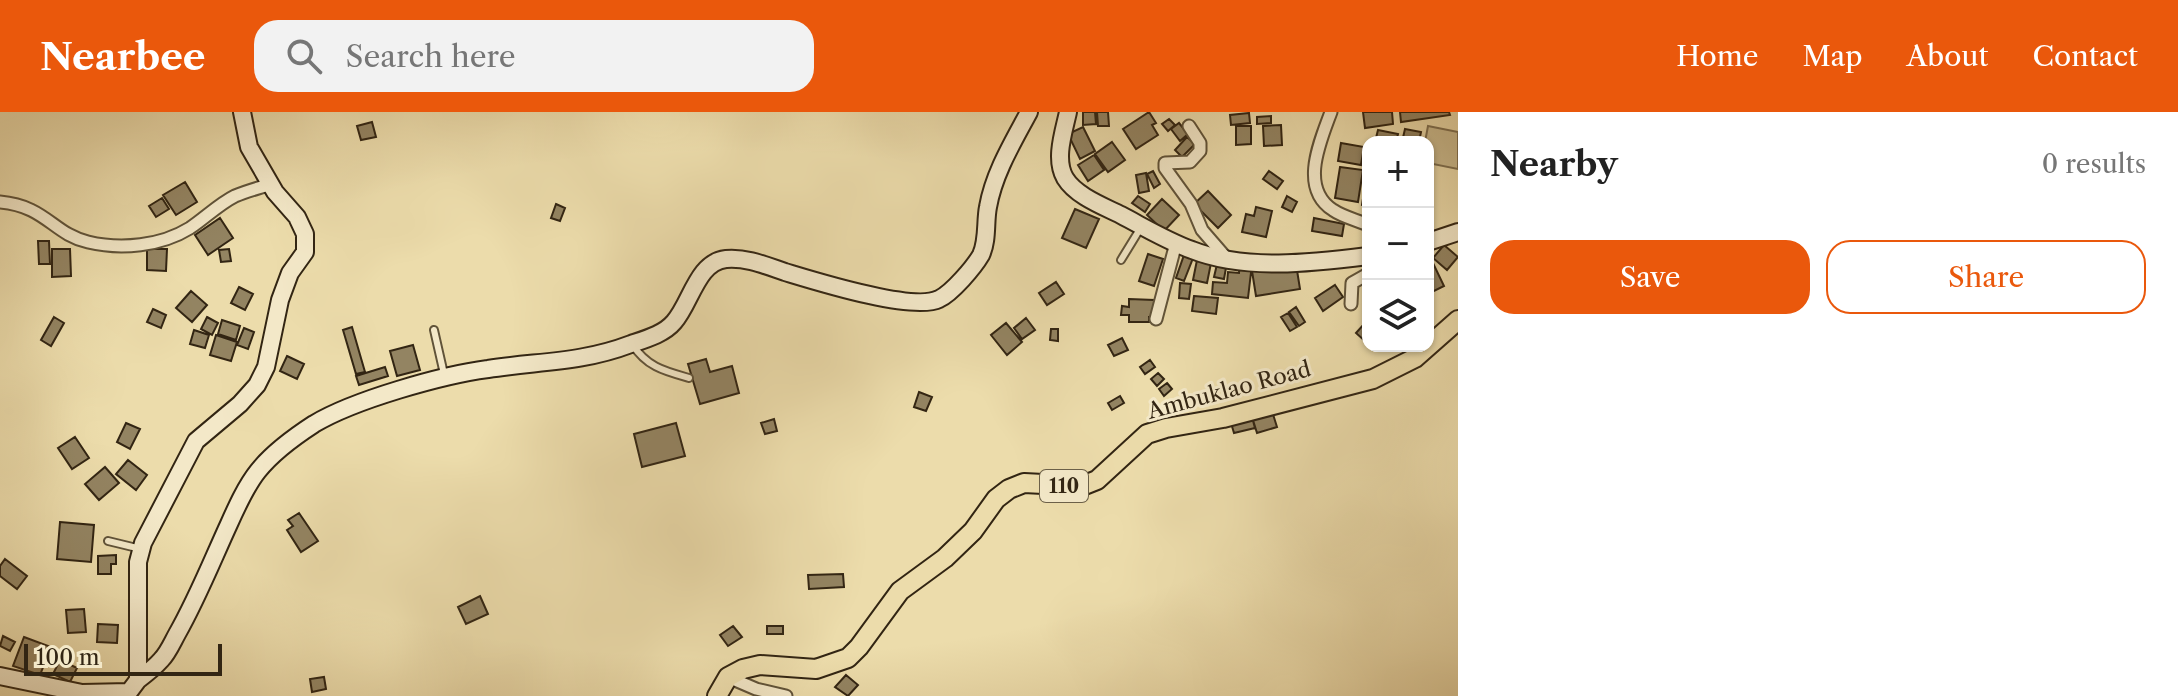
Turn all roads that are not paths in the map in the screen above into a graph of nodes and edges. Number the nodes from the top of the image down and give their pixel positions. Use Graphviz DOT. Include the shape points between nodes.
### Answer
graph roads {
  1 [pos="242,112"];
  2 [pos="1029,112"];
  3 [pos="1068,112"];
  4 [pos="1331,112"];
  5 [pos="1189,126"];
  6 [pos="271,184"];
  7 [pos="0,202"];
  8 [pos="1362,222"];
  9 [pos="1142,226"];
  10 [pos="1453,233"];
  11 [pos="1434,240"];
  12 [pos="1176,243"];
  13 [pos="1434,247"];
  14 [pos="1362,256"];
  15 [pos="1121,260"];
  16 [pos="1228,260"];
  17 [pos="1362,277"];
  18 [pos="1351,304"];
  19 [pos="1156,319"];
  20 [pos="1458,320"];
  21 [pos="434,330"];
  22 [pos="632,344"];
  23 [pos="445,377"];
  24 [pos="689,378"];
  25 [pos="108,541"];
  26 [pos="141,549"];
  27 [pos="0,676"];
  28 [pos="728,677"];
  29 [pos="138,680"];
  30 [pos="99,695"];
  31 [pos="717,696"];
  32 [pos="786,696"];
  1 -- 6 [label="street" via="249,147"];
  2 -- 22 [label="street" via="995,183 981,255 938,299 898,300 756,262 721,259 710,265 673,324"];
  3 -- 9 [label="street" via="1061,154 1064,177 1086,197"];
  4 -- 8 [label="street" via="1316,162 1316,188 1331,209"];
  5 -- 16 [label="street" via="1200,151 1190,162 1169,161 1165,168 1202,230"];
  6 -- 7 [label="street" via="233,197 168,238 125,246 81,241 30,208"];
  6 -- 26 [label="street" via="297,217 305,234 305,252 280,300 266,367 249,395 196,441"];
  9 -- 12 [label="street"];
  9 -- 15 [label="lane"];
  10 -- 11 [label="street"];
  10 -- 13 [label="street"];
  12 -- 16 [label="street"];
  12 -- 19 [label="street"];
  14 -- 16 [label="street" via="1267,263"];
  17 -- 18 [label="street" via="1352,283"];
  20 -- 28 [label="main road, Ambuklao Road / 110" via="1415,358 1373,379 1147,434 1097,480 1082,486 1046,482 1009,489 945,558 900,591 848,658 816,669 760,665"];
  21 -- 23 [label="lane"];
  22 -- 23 [label="street" via="578,360"];
  22 -- 24 [label="lane" via="652,366"];
  23 -- 29 [label="street" via="317,422 277,452 239,503 163,659"];
  25 -- 26 [label="lane"];
  26 -- 29 [label="street"];
  27 -- 30 [label="street"];
  28 -- 31 [label="main road"];
  28 -- 32 [label="street"];
  29 -- 30 [label="street" via="129,692"];
}
